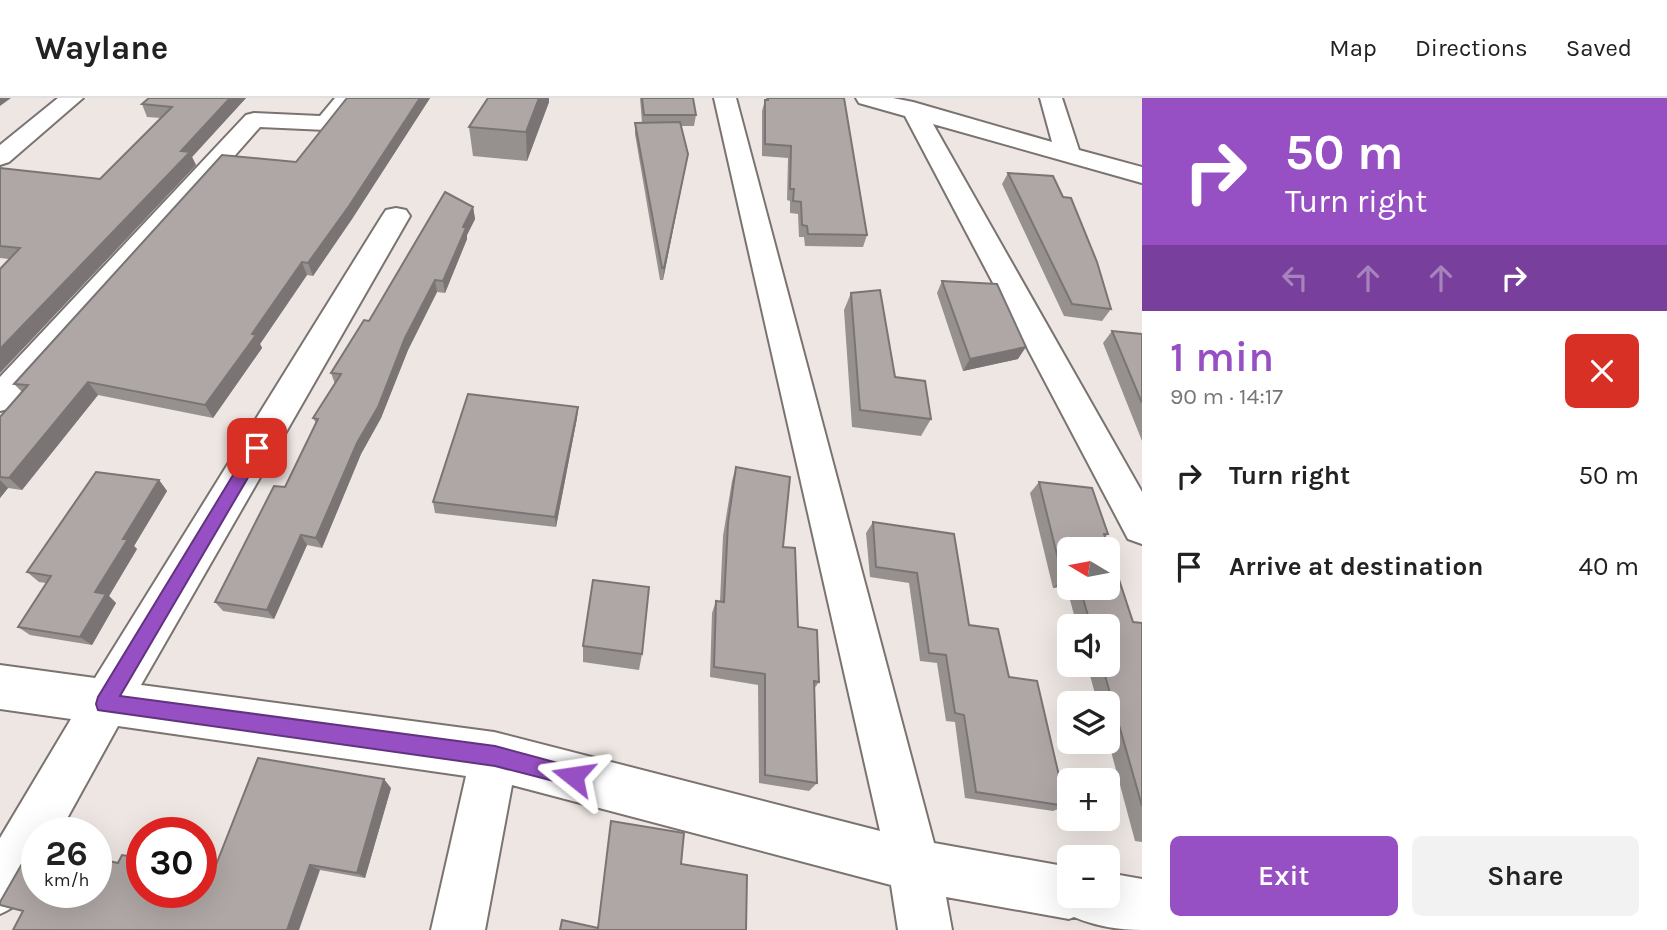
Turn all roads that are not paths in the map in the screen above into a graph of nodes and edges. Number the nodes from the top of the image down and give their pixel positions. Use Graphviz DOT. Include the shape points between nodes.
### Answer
graph roads {
  1 [pos="72,98"];
  2 [pos="347,98"];
  3 [pos="725,98"];
  4 [pos="1051,98"];
  5 [pos="890,102"];
  6 [pos="1068,154"];
  7 [pos="0,157"];
  8 [pos="1142,175"];
  9 [pos="396,216"];
  10 [pos="0,399"];
  11 [pos="1142,528"];
  12 [pos="0,687"];
  13 [pos="105,704"];
  14 [pos="495,756"];
  15 [pos="914,866"];
  16 [pos="0,888"];
  17 [pos="1057,891"];
  18 [pos="1120,902"];
  19 [pos="1142,906"];
  20 [pos="458,930"];
  21 [pos="925,930"];
  1 -- 7 [label="street"];
  2 -- 10 [label="street" via="326,123 254,120"];
  3 -- 15 [label="street"];
  4 -- 6 [label="street"];
  5 -- 6 [label="street"];
  5 -- 11 [label="street"];
  6 -- 8 [label="street"];
  9 -- 13 [label="street"];
  12 -- 13 [label="street"];
  13 -- 14 [label="street"];
  13 -- 16 [label="street"];
  14 -- 15 [label="street"];
  14 -- 20 [label="street"];
  15 -- 17 [label="street"];
  15 -- 21 [label="street"];
  18 -- 19 [label="street"];
}
